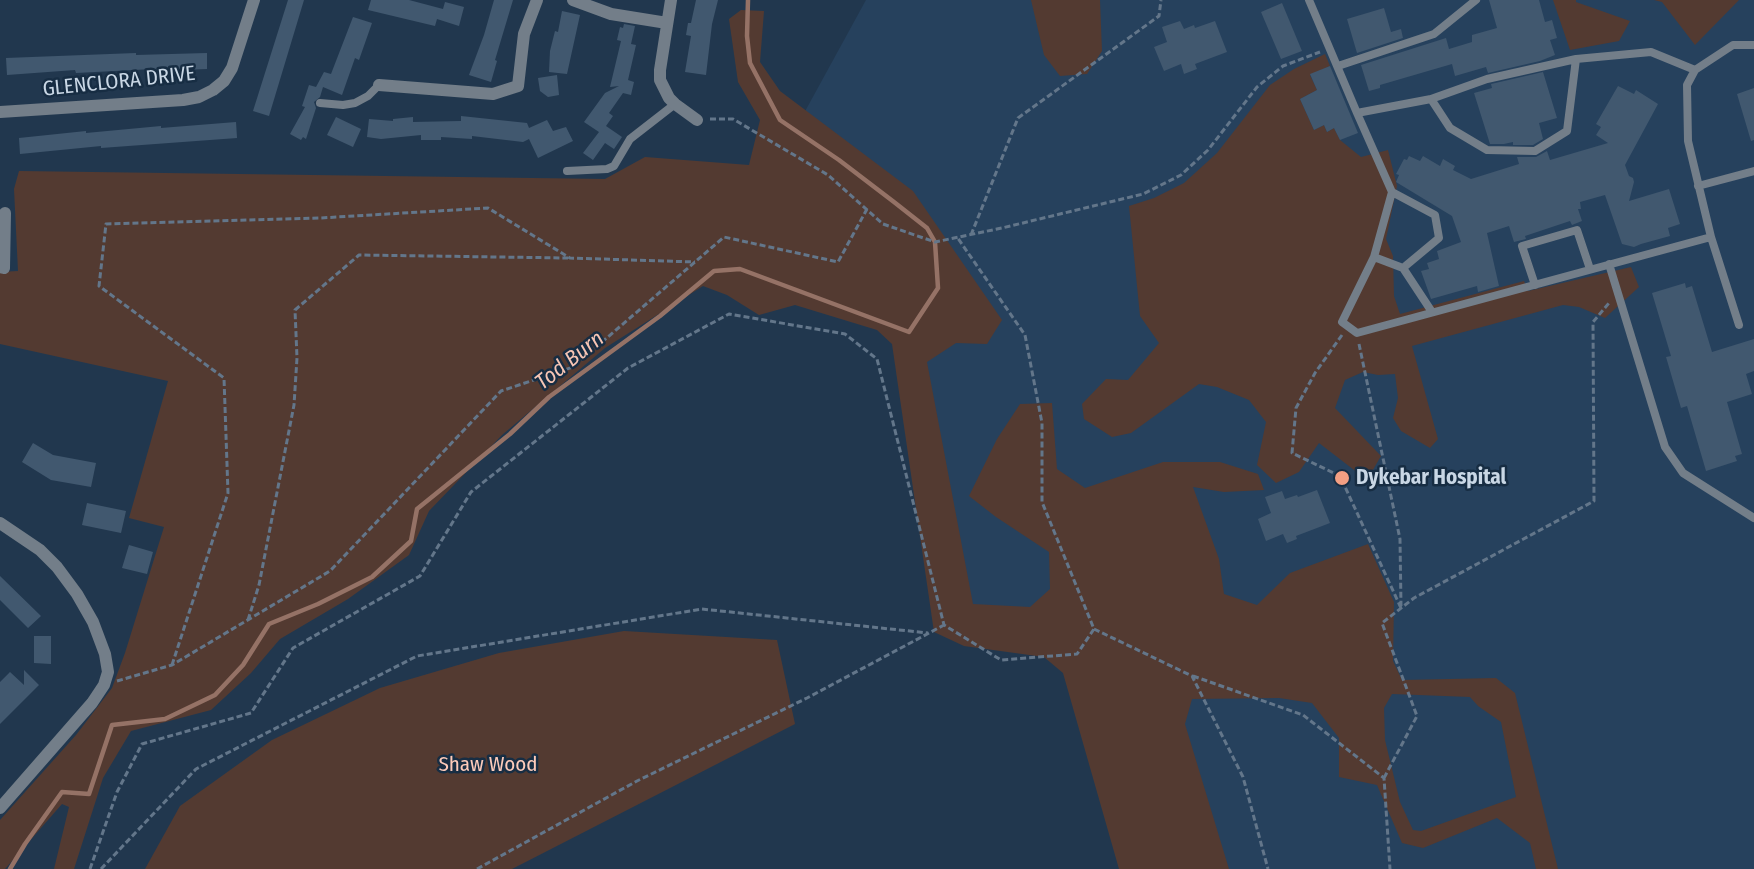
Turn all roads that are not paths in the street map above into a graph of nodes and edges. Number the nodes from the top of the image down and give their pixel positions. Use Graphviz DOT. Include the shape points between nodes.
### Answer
graph roads {
  1 [pos="254,0"];
  2 [pos="537,0"];
  3 [pos="573,0"];
  4 [pos="671,0"];
  5 [pos="1309,0"];
  6 [pos="1476,0"];
  7 [pos="667,23"];
  8 [pos="1754,45"];
  9 [pos="1576,59"];
  10 [pos="1338,66"];
  11 [pos="1695,70"];
  12 [pos="379,85"];
  13 [pos="1431,99"];
  14 [pos="320,103"];
  15 [pos="675,104"];
  16 [pos="0,112"];
  17 [pos="1357,113"];
  18 [pos="698,120"];
  19 [pos="567,171"];
  20 [pos="1754,171"];
  21 [pos="1698,186"];
  22 [pos="1392,192"];
  23 [pos="5,213"];
  24 [pos="1711,237"];
  25 [pos="1374,257"];
  26 [pos="1609,264"];
  27 [pos="0,267"];
  28 [pos="1403,268"];
  29 [pos="1590,269"];
  30 [pos="1535,285"];
  31 [pos="1432,312"];
  32 [pos="1739,325"];
  33 [pos="1754,518"];
  34 [pos="0,523"];
  35 [pos="0,808"];
  1 -- 16 [label="street, GLENCLORA DRIVE" via="232,68 224,81 199,97"];
  2 -- 12 [label="street" via="524,34 518,86 493,94"];
  3 -- 7 [label="street" via="611,14"];
  4 -- 7 [label="street"];
  5 -- 10 [label="lane"];
  6 -- 10 [label="lane" via="1434,34"];
  7 -- 15 [label="street" via="660,80"];
  8 -- 11 [label="lane" via="1733,45"];
  9 -- 11 [label="lane" via="1651,52"];
  9 -- 13 [label="lane" via="1487,79"];
  9 -- 13 [label="lane" via="1567,131 1535,151 1487,150 1450,128"];
  10 -- 17 [label="lane"];
  11 -- 21 [label="lane" via="1687,85 1688,141"];
  12 -- 14 [label="lane" via="355,103"];
  13 -- 17 [label="lane"];
  15 -- 18 [label="street"];
  15 -- 19 [label="lane" via="630,139 614,166 607,170"];
  17 -- 22 [label="lane"];
  20 -- 21 [label="lane"];
  21 -- 24 [label="lane"];
  22 -- 25 [label="lane"];
  22 -- 28 [label="lane" via="1435,215 1439,238"];
  23 -- 27 [label="street" via="4,268"];
  24 -- 26 [label="lane"];
  24 -- 32 [label="lane"];
  25 -- 28 [label="lane"];
  25 -- 31 [label="lane" via="1342,322 1357,333"];
  26 -- 29 [label="lane"];
  26 -- 33 [label="lane" via="1665,447 1683,473"];
  28 -- 31 [label="lane"];
  29 -- 30 [label="lane"];
  29 -- 30 [label="lane" via="1577,230 1522,246"];
  30 -- 31 [label="lane"];
  34 -- 35 [label="street" via="40,550 77,594 93,621 108,672 104,685 78,720"];
}
